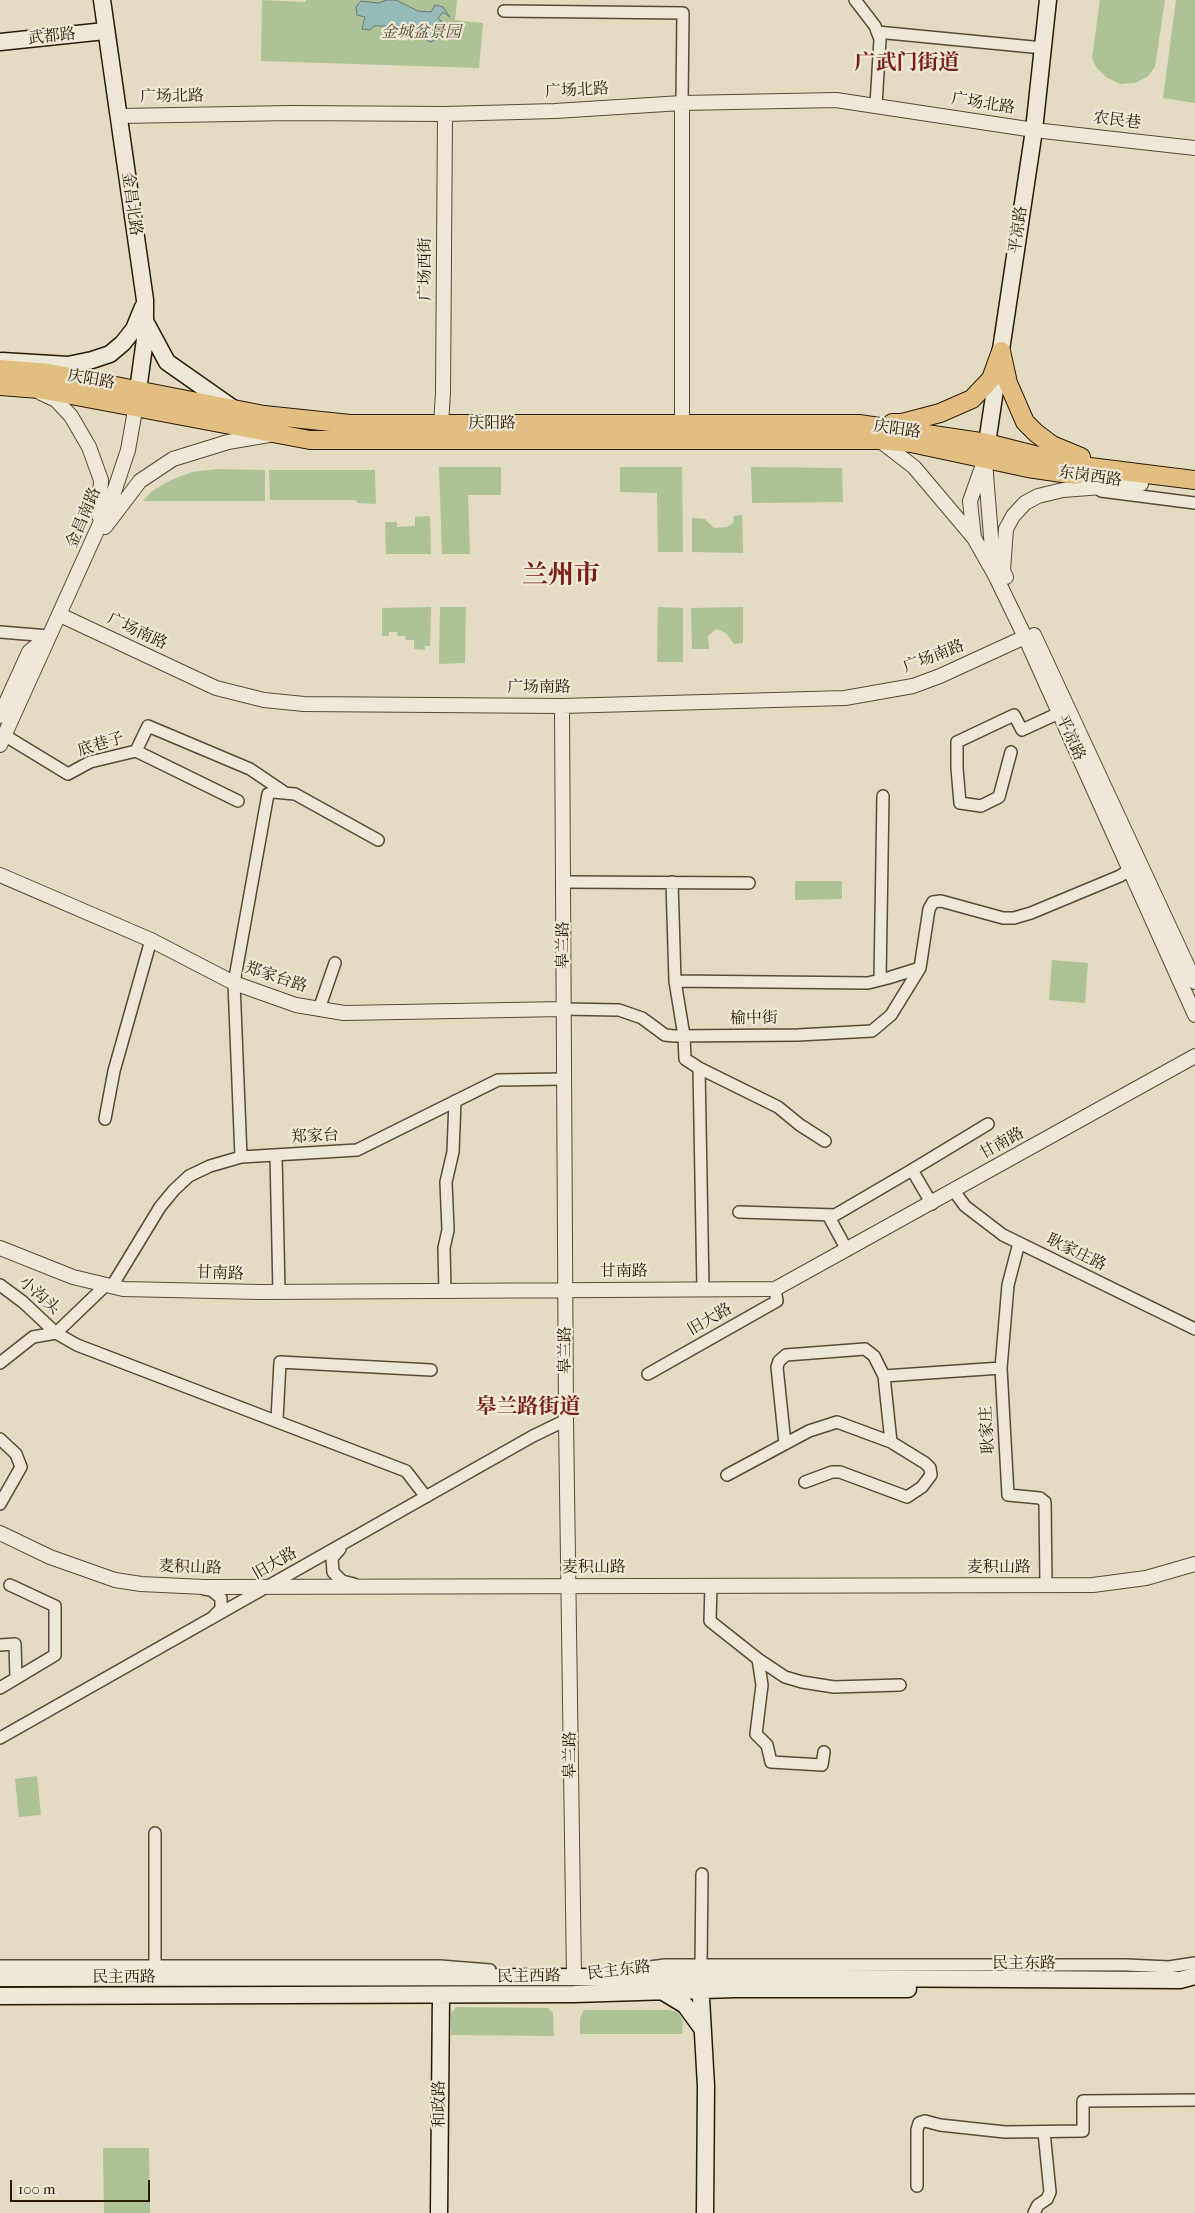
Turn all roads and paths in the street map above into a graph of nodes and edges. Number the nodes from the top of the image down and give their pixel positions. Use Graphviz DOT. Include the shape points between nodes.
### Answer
graph roads {
  1 [pos="102,0"];
  2 [pos="855,0"];
  3 [pos="1048,0"];
  4 [pos="504,11"];
  5 [pos="104,28"];
  6 [pos="877,32"];
  7 [pos="0,34"];
  8 [pos="0,42"];
  9 [pos="1043,48"];
  10 [pos="682,103"];
  11 [pos="876,105"];
  12 [pos="445,114"];
  13 [pos="119,116"];
  14 [pos="1034,130"];
  15 [pos="1195,148"];
  16 [pos="145,300"];
  17 [pos="146,323"];
  18 [pos="1001,351"];
  19 [pos="0,361"];
  20 [pos="0,369"];
  21 [pos="6,386"];
  22 [pos="137,398"];
  23 [pos="234,409"];
  24 [pos="441,424"];
  25 [pos="682,424"];
  26 [pos="858,424"];
  27 [pos="276,434"];
  28 [pos="879,440"];
  29 [pos="986,451"];
  30 [pos="1142,479"];
  31 [pos="1195,480"];
  32 [pos="1082,489"];
  33 [pos="1195,490"];
  34 [pos="1195,504"];
  35 [pos="974,538"];
  36 [pos="92,546"];
  37 [pos="1003,570"];
  38 [pos="60,615"];
  39 [pos="0,632"];
  40 [pos="49,636"];
  41 [pos="1025,637"];
  42 [pos="562,706"];
  43 [pos="1059,713"];
  44 [pos="0,716"];
  45 [pos="2,740"];
  46 [pos="136,751"];
  47 [pos="1011,752"];
  48 [pos="285,793"];
  49 [pos="883,796"];
  50 [pos="238,801"];
  51 [pos="378,840"];
  52 [pos="1135,867"];
  53 [pos="0,875"];
  54 [pos="563,882"];
  55 [pos="672,882"];
  56 [pos="749,883"];
  57 [pos="151,940"];
  58 [pos="335,963"];
  59 [pos="920,968"];
  60 [pos="880,980"];
  61 [pos="675,981"];
  62 [pos="1195,982"];
  63 [pos="234,983"];
  64 [pos="319,1009"];
  65 [pos="564,1009"];
  66 [pos="1195,1014"];
  67 [pos="684,1036"];
  68 [pos="1195,1056"];
  69 [pos="699,1068"];
  70 [pos="564,1079"];
  71 [pos="455,1101"];
  72 [pos="104,1118"];
  73 [pos="988,1124"];
  74 [pos="825,1141"];
  75 [pos="276,1155"];
  76 [pos="241,1157"];
  77 [pos="912,1170"];
  78 [pos="954,1191"];
  79 [pos="932,1204"];
  80 [pos="739,1212"];
  81 [pos="828,1215"];
  82 [pos="1018,1243"];
  83 [pos="0,1248"];
  84 [pos="847,1250"];
  85 [pos="0,1285"];
  86 [pos="109,1285"];
  87 [pos="703,1289"];
  88 [pos="776,1289"];
  89 [pos="566,1290"];
  90 [pos="445,1291"];
  91 [pos="279,1292"];
  92 [pos="1195,1329"];
  93 [pos="56,1333"];
  94 [pos="0,1363"];
  95 [pos="1002,1368"];
  96 [pos="431,1370"];
  97 [pos="648,1374"];
  98 [pos="884,1376"];
  99 [pos="277,1420"];
  100 [pos="566,1420"];
  101 [pos="0,1439"];
  102 [pos="891,1442"];
  103 [pos="785,1444"];
  104 [pos="727,1475"];
  105 [pos="805,1482"];
  106 [pos="426,1497"];
  107 [pos="0,1504"];
  108 [pos="0,1533"];
  109 [pos="354,1538"];
  110 [pos="1195,1564"];
  111 [pos="10,1585"];
  112 [pos="1046,1585"];
  113 [pos="185,1586"];
  114 [pos="568,1586"];
  115 [pos="711,1586"];
  116 [pos="376,1587"];
  117 [pos="267,1588"];
  118 [pos="207,1622"];
  119 [pos="0,1645"];
  120 [pos="758,1659"];
  121 [pos="16,1678"];
  122 [pos="900,1685"];
  123 [pos="0,1688"];
  124 [pos="0,1738"];
  125 [pos="824,1752"];
  126 [pos="154,1833"];
  127 [pos="702,1874"];
  128 [pos="1195,1963"];
  129 [pos="0,1966"];
  130 [pos="1125,1971"];
  131 [pos="155,1972"];
  132 [pos="1195,1976"];
  133 [pos="574,1977"];
  134 [pos="0,1978"];
  135 [pos="701,1978"];
  136 [pos="1195,1986"];
  137 [pos="665,1993"];
  138 [pos="574,1994"];
  139 [pos="441,1995"];
  140 [pos="0,1996"];
  141 [pos="155,1996"];
  142 [pos="701,2027"];
  143 [pos="1195,2100"];
  144 [pos="1044,2132"];
  145 [pos="917,2186"];
  146 [pos="439,2213"];
  147 [pos="705,2213"];
  148 [pos="1034,2213"];
  1 -- 5 [label="main road, 金昌北路"];
  2 -- 6 [label="street"];
  3 -- 9 [label="main road, 平凉路"];
  4 -- 10 [label="street" via="683,13"];
  5 -- 7 [label="main road, 武都路"];
  5 -- 8 [label="main road, 武都路"];
  5 -- 13 [label="main road, 金昌北路"];
  6 -- 9 [label="street"];
  6 -- 11 [label="street" via="880,58"];
  9 -- 14 [label="main road, 平凉路"];
  10 -- 11 [label="street, 广场北路" via="836,100"];
  10 -- 12 [label="street, 广场北路"];
  10 -- 25 [label="street"];
  11 -- 14 [label="street, 广场北路"];
  12 -- 13 [label="street, 广场北路"];
  12 -- 24 [label="street, 广场西街"];
  13 -- 16 [label="main road, 金昌北路"];
  14 -- 15 [label="street, 农民巷"];
  14 -- 18 [label="main road, 平凉路"];
  16 -- 17 [label="main road, 金昌北路"];
  16 -- 19 [label="main road" via="134,329 110,354 68,365"];
  17 -- 22 [label="main road, 金昌北路"];
  17 -- 23 [label="main road" via="167,362"];
  18 -- 26 [label="main road" via="991,379 972,399 940,413 902,423"];
  18 -- 29 [label="main road, 平凉路"];
  18 -- 30 [label="main road" via="1016,406 1036,433 1052,445 1077,456"];
  20 -- 22 [label="main road, 庆阳路" via="49,373"];
  21 -- 22 [label="main road, 庆阳路"];
  21 -- 36 [label="street" via="56,400 89,447 101,480 99,514"];
  22 -- 23 [label="main road, 庆阳路"];
  22 -- 27 [label="main road, 庆阳路"];
  22 -- 36 [label="street, 金昌南路" via="122,471"];
  23 -- 24 [label="main road, 庆阳路" via="350,424"];
  24 -- 25 [label="main road, 庆阳路"];
  25 -- 26 [label="main road, 庆阳路"];
  26 -- 29 [label="main road, 庆阳路"];
  27 -- 28 [label="main road, 庆阳路" via="310,440 403,442"];
  27 -- 36 [label="street" via="228,442 173,459 140,481"];
  28 -- 29 [label="main road, 庆阳路"];
  28 -- 35 [label="street" via="914,467"];
  29 -- 30 [label="main road, 东岗西路"];
  29 -- 35 [label="street, 平凉路" via="970,501"];
  29 -- 37 [label="street, 平凉路" via="992,549"];
  30 -- 31 [label="main road, 东岗西路"];
  30 -- 32 [label="street"];
  30 -- 33 [label="main road, 东岗西路"];
  32 -- 34 [label="street, 东岗西路"];
  32 -- 37 [label="street" via="1038,496 1018,510 1006,530"];
  35 -- 41 [label="street, 平凉路"];
  36 -- 38 [label="street, 金昌南路"];
  37 -- 52 [label="street, 平凉路"];
  38 -- 40 [label="street, 金昌南路"];
  38 -- 42 [label="street, 广场南路" via="216,688 264,700 304,704"];
  39 -- 40 [label="street"];
  40 -- 44 [label="street, 金昌南路" via="29,652"];
  40 -- 45 [label="street, 金昌南路"];
  41 -- 42 [label="street, 广场南路" via="913,686 845,698"];
  41 -- 43 [label="street, 平凉路"];
  42 -- 54 [label="street, 皋兰路"];
  43 -- 47 [label="street" via="1022,730 1014,715 957,742 960,803 981,806 999,798"];
  43 -- 52 [label="street, 平凉路"];
  45 -- 46 [label="street, 底巷子" via="68,774 90,762"];
  46 -- 48 [label="street" via="148,726 250,769"];
  46 -- 50 [label="street, 底巷子"];
  48 -- 51 [label="street" via="294,794"];
  48 -- 63 [label="street" via="268,794"];
  49 -- 60 [label="street"];
  52 -- 59 [label="street, 榆中街" via="1014,918 941,901 933,902"];
  52 -- 62 [label="street, 平凉路"];
  52 -- 66 [label="street, 平凉路"];
  53 -- 57 [label="street, 郑家台路"];
  54 -- 55 [label="street"];
  54 -- 65 [label="street, 皋兰路"];
  55 -- 56 [label="street"];
  55 -- 61 [label="street"];
  57 -- 63 [label="street, 郑家台路"];
  57 -- 72 [label="street"];
  58 -- 64 [label="street"];
  59 -- 60 [label="street"];
  59 -- 67 [label="street, 榆中街" via="892,1015 872,1031"];
  60 -- 61 [label="street" via="868,983"];
  61 -- 67 [label="street"];
  63 -- 64 [label="street, 郑家台路" via="296,1005"];
  63 -- 76 [label="street"];
  64 -- 65 [label="street, 郑家台路" via="344,1013"];
  65 -- 67 [label="street, 榆中街" via="619,1010 642,1018 665,1035"];
  65 -- 70 [label="street, 皋兰路"];
  67 -- 69 [label="street" via="685,1059"];
  68 -- 78 [label="street, 甘南路"];
  69 -- 74 [label="street" via="778,1107"];
  69 -- 87 [label="street"];
  70 -- 71 [label="street, 郑家台" via="498,1080"];
  70 -- 89 [label="street, 皋兰路"];
  71 -- 75 [label="street, 郑家台" via="357,1150"];
  71 -- 90 [label="street" via="453,1152 446,1182"];
  73 -- 77 [label="street"];
  75 -- 76 [label="street, 郑家台"];
  75 -- 91 [label="street"];
  76 -- 86 [label="street, 郑家台" via="188,1176 160,1207"];
  77 -- 79 [label="street"];
  77 -- 81 [label="street" via="834,1215"];
  78 -- 79 [label="street, 甘南路"];
  78 -- 82 [label="street, 耿家庄路" via="965,1206"];
  79 -- 84 [label="street, 甘南路"];
  80 -- 81 [label="street"];
  81 -- 84 [label="street"];
  82 -- 92 [label="street, 耿家庄路"];
  82 -- 95 [label="street, 耿家庄" via="1008,1285"];
  83 -- 86 [label="street, 甘南路" via="74,1277"];
  84 -- 88 [label="street, 甘南路"];
  85 -- 93 [label="street, 小沟头"];
  86 -- 91 [label="street, 甘南路" via="123,1289"];
  86 -- 93 [label="street, 郑家台"];
  87 -- 88 [label="street, 甘南路"];
  87 -- 89 [label="street, 甘南路"];
  88 -- 97 [label="street, 旧大路" via="777,1301"];
  89 -- 90 [label="street, 甘南路"];
  89 -- 100 [label="street, 皋兰路"];
  90 -- 91 [label="street, 甘南路"];
  93 -- 94 [label="street" via="33,1338"];
  93 -- 99 [label="street, 小沟头" via="132,1367"];
  95 -- 98 [label="street"];
  95 -- 112 [label="street, 耿家庄" via="1008,1495 1040,1498 1045,1502"];
  96 -- 99 [label="street" via="280,1362"];
  98 -- 102 [label="street"];
  98 -- 103 [label="street" via="874,1356 865,1349 786,1355 777,1367"];
  99 -- 106 [label="street, 小沟头" via="406,1471"];
  100 -- 106 [label="street, 旧大路"];
  100 -- 114 [label="street, 皋兰路"];
  101 -- 107 [label="street" via="16,1454 21,1467"];
  102 -- 103 [label="street" via="837,1422 809,1431"];
  102 -- 105 [label="street" via="930,1468 931,1475 922,1488 907,1497 840,1472"];
  103 -- 104 [label="street"];
  106 -- 109 [label="street, 旧大路"];
  108 -- 113 [label="street, 麦积山路" via="50,1557 115,1580"];
  109 -- 116 [label="street" via="335,1553 333,1572 348,1583"];
  109 -- 117 [label="street, 旧大路"];
  110 -- 112 [label="street, 麦积山路" via="1146,1578 1093,1585"];
  111 -- 121 [label="street" via="55,1606 56,1655"];
  112 -- 115 [label="street, 麦积山路"];
  113 -- 117 [label="street, 麦积山路"];
  113 -- 118 [label="street" via="212,1590 221,1598 221,1609"];
  114 -- 115 [label="street, 麦积山路"];
  114 -- 116 [label="street, 麦积山路"];
  114 -- 133 [label="street, 皋兰路"];
  115 -- 120 [label="street" via="710,1620"];
  116 -- 117 [label="street, 麦积山路"];
  117 -- 118 [label="street, 旧大路"];
  118 -- 124 [label="street, 旧大路"];
  119 -- 121 [label="street" via="15,1644"];
  120 -- 122 [label="street" via="785,1677 802,1682 834,1687"];
  120 -- 125 [label="street" via="762,1685 756,1734 768,1745 771,1762 822,1765"];
  121 -- 123 [label="street"];
  126 -- 131 [label="street"];
  127 -- 135 [label="street"];
  128 -- 130 [label="street, 民主东路"];
  129 -- 131 [label="street, 民主西路"];
  130 -- 132 [label="main road, 民主东路" via="1180,1980"];
  130 -- 135 [label="main road, 民主东路"];
  131 -- 133 [label="main road, 民主西路"];
  131 -- 134 [label="main road, 民主西路"];
  131 -- 141 [label="street"];
  133 -- 135 [label="main road, 民主东路"];
  133 -- 138 [label="main road, 皋兰路"];
  135 -- 136 [label="main road, 民主东路" via="735,1989"];
  135 -- 137 [label="main road, 民主东路"];
  135 -- 142 [label="main road"];
  137 -- 138 [label="main road, 民主东路"];
  137 -- 142 [label="main road" via="685,2005"];
  138 -- 139 [label="main road, 民主西路"];
  139 -- 141 [label="main road, 民主西路"];
  139 -- 146 [label="main road, 和政路"];
  140 -- 141 [label="main road, 民主西路"];
  142 -- 147 [label="main road" via="706,2086"];
  143 -- 144 [label="street" via="1083,2102 1083,2131"];
  144 -- 145 [label="street" via="957,2128 925,2121 917,2130"];
  144 -- 148 [label="street" via="1050,2192"];
}
